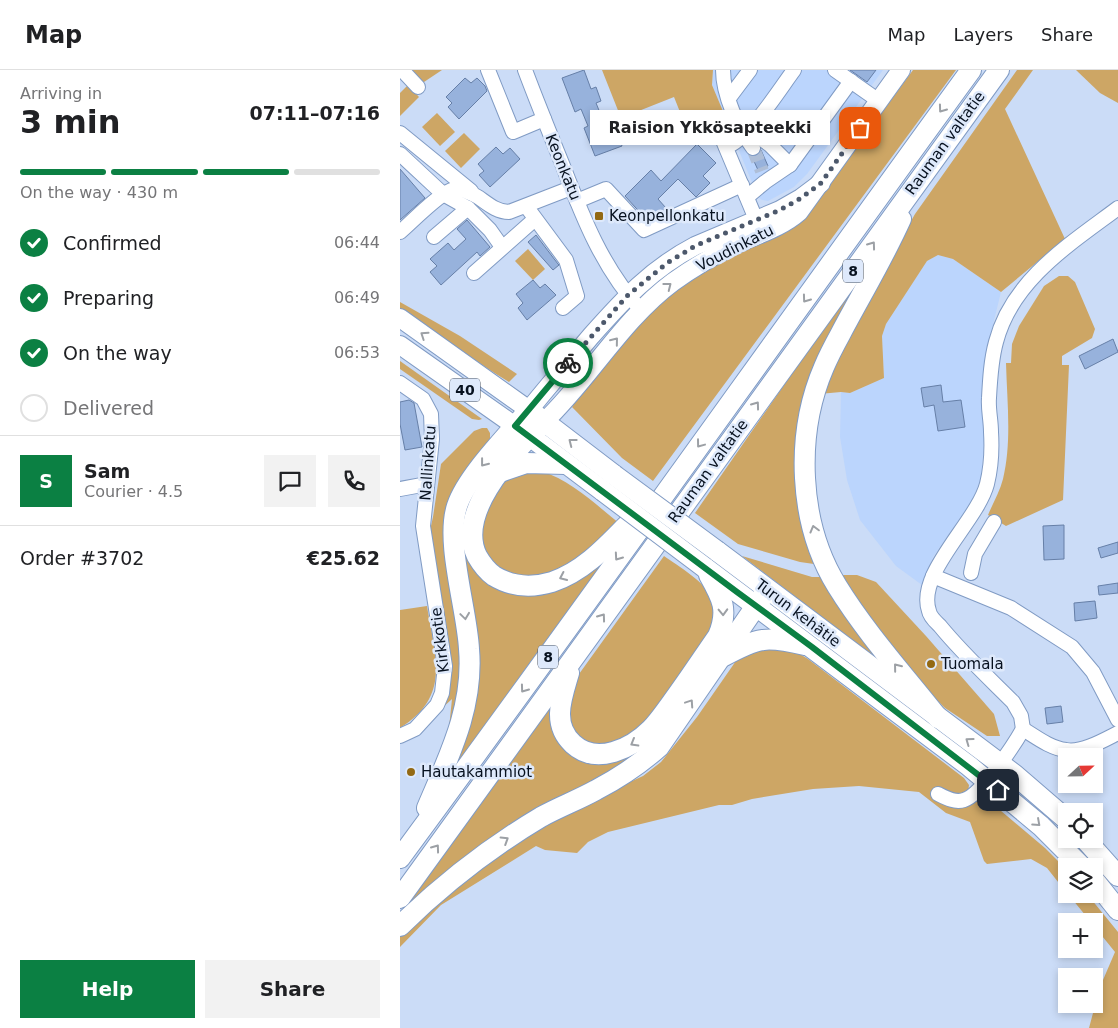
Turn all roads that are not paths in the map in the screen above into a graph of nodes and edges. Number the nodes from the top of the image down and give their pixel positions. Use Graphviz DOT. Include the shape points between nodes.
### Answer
graph roads {
  1 [pos="402,70"];
  2 [pos="488,70"];
  3 [pos="525,70"];
  4 [pos="722,70"];
  5 [pos="750,70"];
  6 [pos="794,70"];
  7 [pos="835,70"];
  8 [pos="901,70"];
  9 [pos="971,70"];
  10 [pos="999,70"];
  11 [pos="851,81"];
  12 [pos="418,87"];
  13 [pos="729,98"];
  14 [pos="880,100"];
  15 [pos="734,116"];
  16 [pos="544,119"];
  17 [pos="716,124"];
  18 [pos="400,133"];
  19 [pos="746,133"];
  20 [pos="726,147"];
  21 [pos="752,148"];
  22 [pos="400,154"];
  23 [pos="790,165"];
  24 [pos="918,181"];
  25 [pos="744,191"];
  26 [pos="443,194"];
  27 [pos="474,194"];
  28 [pos="574,195"];
  29 [pos="526,206"];
  30 [pos="468,208"];
  31 [pos="1118,208"];
  32 [pos="535,219"];
  33 [pos="759,227"];
  34 [pos="400,232"];
  35 [pos="434,237"];
  36 [pos="502,247"];
  37 [pos="474,274"];
  38 [pos="627,296"];
  39 [pos="563,308"];
  40 [pos="641,310"];
  41 [pos="400,318"];
  42 [pos="400,345"];
  43 [pos="400,383"];
  44 [pos="537,415"];
  45 [pos="522,431"];
  46 [pos="566,464"];
  47 [pos="500,472"];
  48 [pos="677,474"];
  49 [pos="608,483"];
  50 [pos="427,484"];
  51 [pos="400,489"];
  52 [pos="994,522"];
  53 [pos="423,526"];
  54 [pos="704,567"];
  55 [pos="971,573"];
  56 [pos="933,576"];
  57 [pos="761,597"];
  58 [pos="812,647"];
  59 [pos="574,657"];
  60 [pos="719,658"];
  61 [pos="938,718"];
  62 [pos="1118,720"];
  63 [pos="1023,729"];
  64 [pos="1118,733"];
  65 [pos="400,736"];
  66 [pos="1000,764"];
  67 [pos="986,780"];
  68 [pos="938,794"];
  69 [pos="1058,812"];
  70 [pos="415,837"];
  71 [pos="1094,848"];
  72 [pos="400,858"];
  73 [pos="1073,858"];
  74 [pos="1118,876"];
  75 [pos="1103,891"];
  76 [pos="400,898"];
  77 [pos="1118,910"];
  78 [pos="400,926"];
  1 -- 12 [label="street"];
  2 -- 16 [label="street" via="513,132"];
  3 -- 16 [label="street, Keonkatu"];
  4 -- 13 [label="street"];
  5 -- 13 [label="street"];
  6 -- 19 [label="street"];
  7 -- 11 [label="street"];
  8 -- 14 [label="main road, Voudinkatu"];
  9 -- 48 [label="highway, Rauman valtatie / 8, one-way"];
  10 -- 24 [label="highway, Rauman valtatie / 8"];
  11 -- 14 [label="street"];
  11 -- 23 [label="street"];
  13 -- 15 [label="street"];
  14 -- 33 [label="main road, Voudinkatu" via="821,183"];
  15 -- 19 [label="street"];
  15 -- 20 [label="street"];
  16 -- 28 [label="street, Keonkatu"];
  17 -- 20 [label="street"];
  18 -- 27 [label="street"];
  19 -- 20 [label="street"];
  19 -- 21 [label="street"];
  19 -- 23 [label="street" via="770,144"];
  20 -- 25 [label="street"];
  22 -- 26 [label="street"];
  23 -- 25 [label="street" via="763,176"];
  59 -- 24 [label="highway, Rauman valtatie / 8, one-way"];
  61 -- 24 [label="highway, one-way" via="874,639 836,585 824,561 810,514 805,461 812,400 824,366 886,252"];
  25 -- 28 [label="street" via="644,230 606,189"];
  25 -- 33 [label="street"];
  26 -- 27 [label="street" via="456,189"];
  26 -- 30 [label="street"];
  26 -- 34 [label="street"];
  27 -- 29 [label="street" via="503,212"];
  28 -- 29 [label="street"];
  28 -- 38 [label="street, Keonkatu" via="597,247"];
  29 -- 32 [label="street"];
  30 -- 35 [label="street"];
  30 -- 36 [label="street"];
  31 -- 56 [label="street" via="1036,272 1009,311 996,340 992,362 987,484 977,507"];
  32 -- 36 [label="street"];
  32 -- 39 [label="street" via="566,260 577,296"];
  33 -- 38 [label="main road, Voudinkatu" via="708,240 682,253"];
  40 -- 33 [label="main road, Voudinkatu, one-way" via="698,265"];
  36 -- 37 [label="street"];
  38 -- 40 [label="street, Keonkatu"];
  38 -- 44 [label="main road, Voudinkatu"];
  44 -- 40 [label="main road, Voudinkatu, one-way" via="559,407"];
  44 -- 41 [label="main road, 40, one-way"];
  42 -- 45 [label="main road, 40"];
  43 -- 50 [label="street, Nallinkatu" via="423,399 431,414"];
  44 -- 45 [label="highway"];
  49 -- 44 [label="highway, Turun kehätie / 40, one-way"];
  45 -- 46 [label="highway, Turun kehätie / 40"];
  45 -- 47 [label="highway"];
  45 -- 70 [label="highway, one-way" via="468,485 454,516 453,541 470,649 468,690 453,749"];
  46 -- 47 [label="highway" via="526,463"];
  46 -- 49 [label="highway, Turun kehätie / 40"];
  48 -- 47 [label="highway, one-way" via="601,550 578,568 553,581 523,586 490,573 480,561 474,545 473,529 478,505"];
  48 -- 70 [label="highway, Rauman valtatie / 8, one-way"];
  49 -- 54 [label="highway, Turun kehätie / 40, bridge"];
  49 -- 57 [label="highway, Turun kehätie / 40, bridge" via="717,551"];
  50 -- 51 [label="street"];
  50 -- 53 [label="street, Nallinkatu"];
  52 -- 55 [label="street" via="975,554"];
  53 -- 65 [label="street, Kirkkotie" via="443,652 444,680 442,693 431,713 415,729"];
  54 -- 57 [label="highway, Turun kehätie / 40"];
  54 -- 59 [label="highway, one-way" via="721,597 722,627 684,686 641,738 612,753 597,754 579,748 567,737 559,709"];
  56 -- 62 [label="street" via="1012,608 1072,647 1093,672"];
  56 -- 63 [label="street" via="927,599 929,613 1013,702 1021,716"];
  57 -- 58 [label="highway, Turun kehätie / 40"];
  57 -- 60 [label="highway"];
  57 -- 61 [label="highway, Turun kehätie / 40"];
  58 -- 60 [label="highway" via="766,639"];
  58 -- 67 [label="highway, Turun kehätie / 40"];
  76 -- 59 [label="highway, Rauman valtatie / 8, one-way"];
  78 -- 60 [label="highway, one-way" via="466,867 499,844 543,816 641,764 662,743"];
  66 -- 61 [label="highway, Turun kehätie / 40, one-way"];
  63 -- 64 [label="street" via="1066,751 1083,748"];
  63 -- 66 [label="street"];
  66 -- 67 [label="street"];
  66 -- 69 [label="highway, Turun kehätie / 40"];
  67 -- 68 [label="street" via="964,800"];
  67 -- 73 [label="highway, Turun kehätie / 40, one-way"];
  70 -- 72 [label="highway, Rauman valtatie / 8"];
  71 -- 74 [label="highway"];
  75 -- 77 [label="highway"];
}
